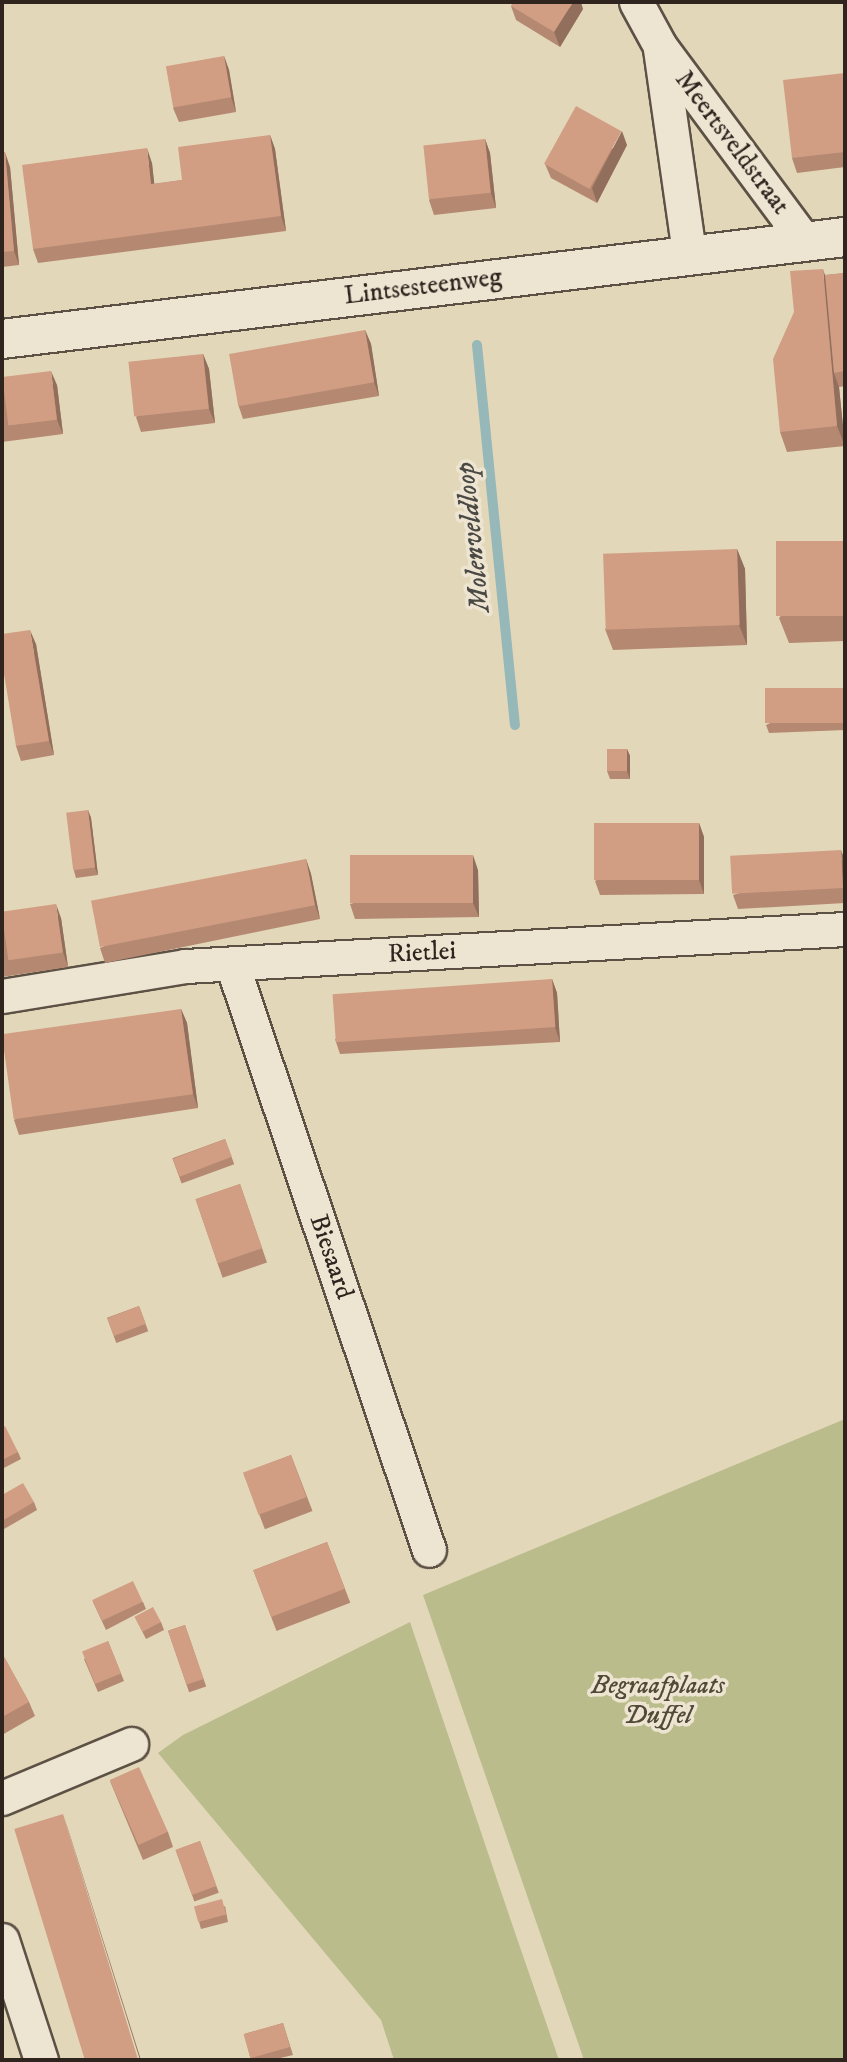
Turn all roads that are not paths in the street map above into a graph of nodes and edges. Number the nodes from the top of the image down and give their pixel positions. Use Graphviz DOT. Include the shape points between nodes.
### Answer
graph roads {
  1 [pos="636,2"];
  2 [pos="660,46"];
  3 [pos="845,237"];
  4 [pos="804,240"];
  5 [pos="689,254"];
  6 [pos="2,339"];
  7 [pos="845,929"];
  8 [pos="232,964"];
  9 [pos="2,996"];
  10 [pos="429,1550"];
  11 [pos="131,1744"];
  12 [pos="2,1798"];
  13 [pos="2,1940"];
  14 [pos="41,2060"];
  1 -- 2 [label="street, Meertsveldstraat"];
  2 -- 4 [label="street, Meertsveldstraat"];
  2 -- 5 [label="street, Meertsveldstraat"];
  3 -- 4 [label="street, Lintsesteenweg"];
  4 -- 5 [label="street, Lintsesteenweg"];
  5 -- 6 [label="street, Lintsesteenweg"];
  7 -- 8 [label="street, Rietlei"];
  8 -- 9 [label="street, Rietlei" via="185,966"];
  8 -- 10 [label="street, Biesaard"];
  11 -- 12 [label="street"];
  13 -- 14 [label="street"];
}
